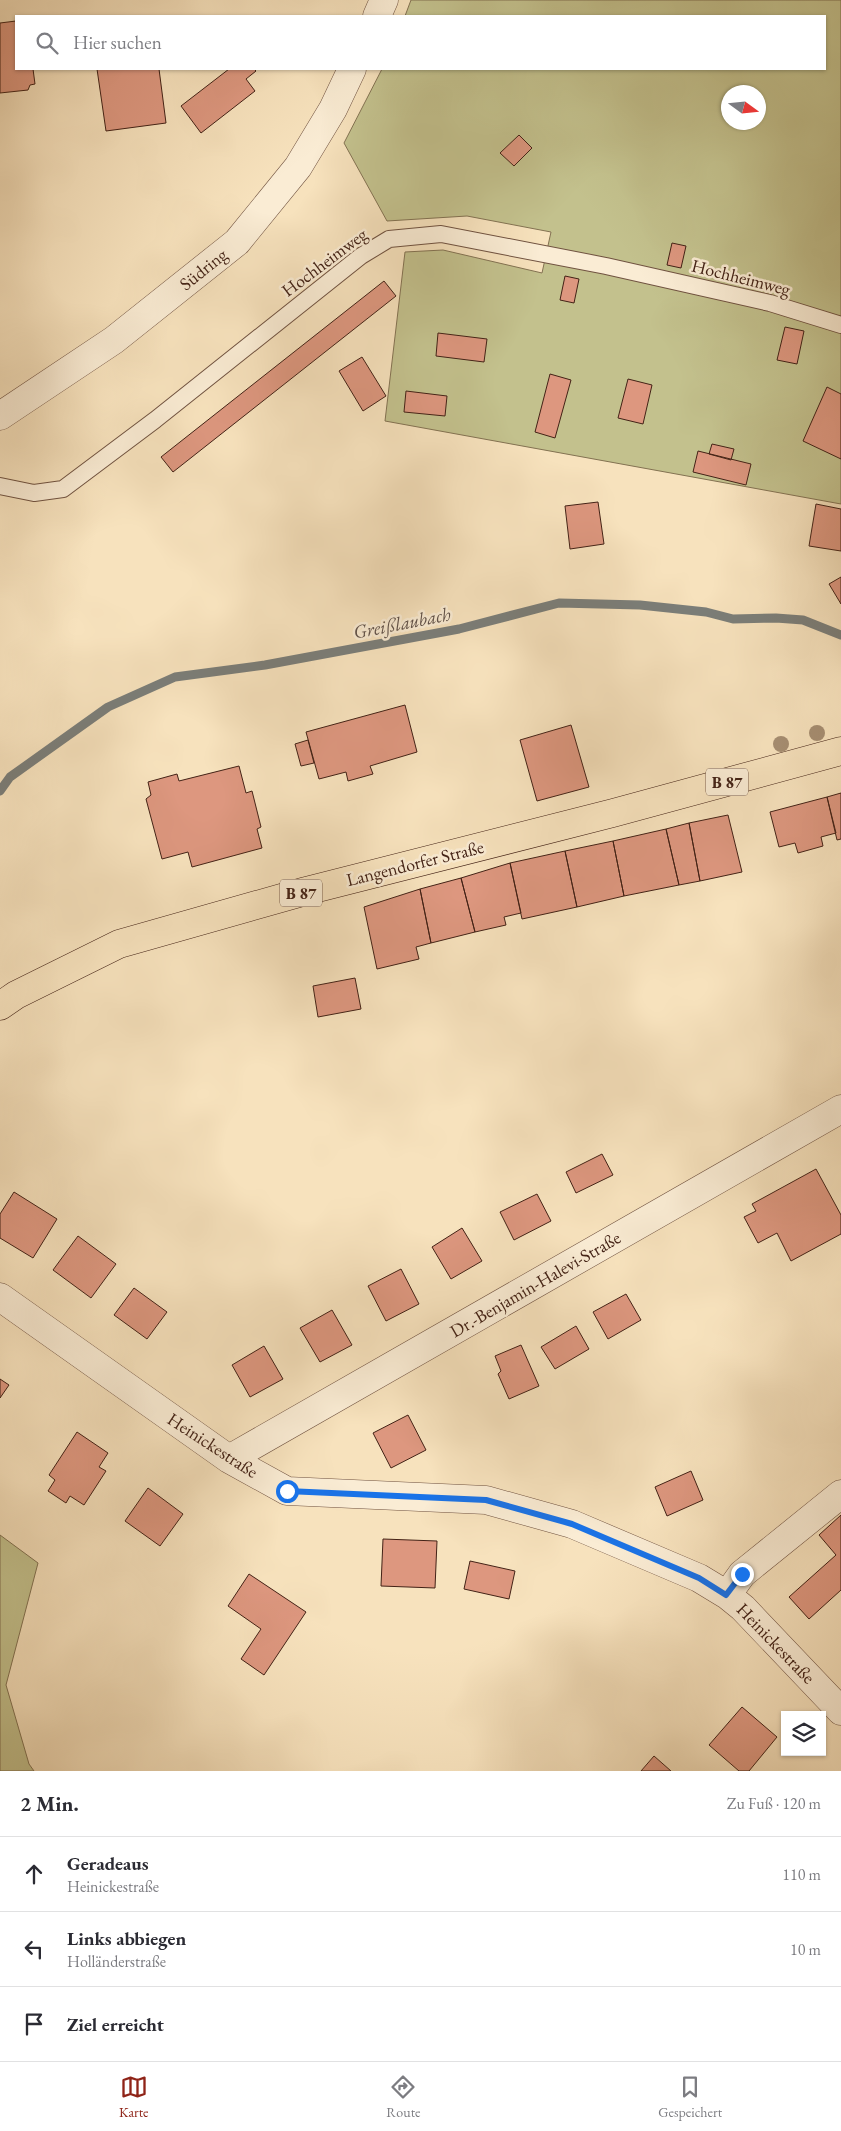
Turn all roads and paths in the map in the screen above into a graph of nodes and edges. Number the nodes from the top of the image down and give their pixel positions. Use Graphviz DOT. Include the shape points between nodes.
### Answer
graph roads {
  1 [pos="384,0"];
  2 [pos="377,15"];
  3 [pos="352,70"];
  4 [pos="841,326"];
  5 [pos="0,416"];
  6 [pos="0,486"];
  7 [pos="841,751"];
  8 [pos="0,1006"];
  9 [pos="841,1110"];
  10 [pos="0,1297"];
  11 [pos="228,1459"];
  12 [pos="841,1494"];
  13 [pos="726,1595"];
  14 [pos="841,1711"];
  1 -- 2 [label="street"];
  3 -- 5 [label="street, Südring" via="333,109 298,167 237,242 114,340"];
  4 -- 6 [label="lane, Hochheimweg" via="760,300 441,234 389,239 361,256 63,489 34,494"];
  7 -- 8 [label="main road, Langendorfer Straße / B 87" via="614,813 306,891 119,944"];
  9 -- 11 [label="street, Dr.-Benjamin-Halevi-Straße"];
  10 -- 11 [label="street, Heinickestraße"];
  11 -- 13 [label="street, Heinickestraße" via="287,1491 486,1500 572,1524 699,1578"];
  12 -- 13 [label="street" via="742,1574"];
  13 -- 14 [label="street, Heinickestraße" via="743,1608"];
}
